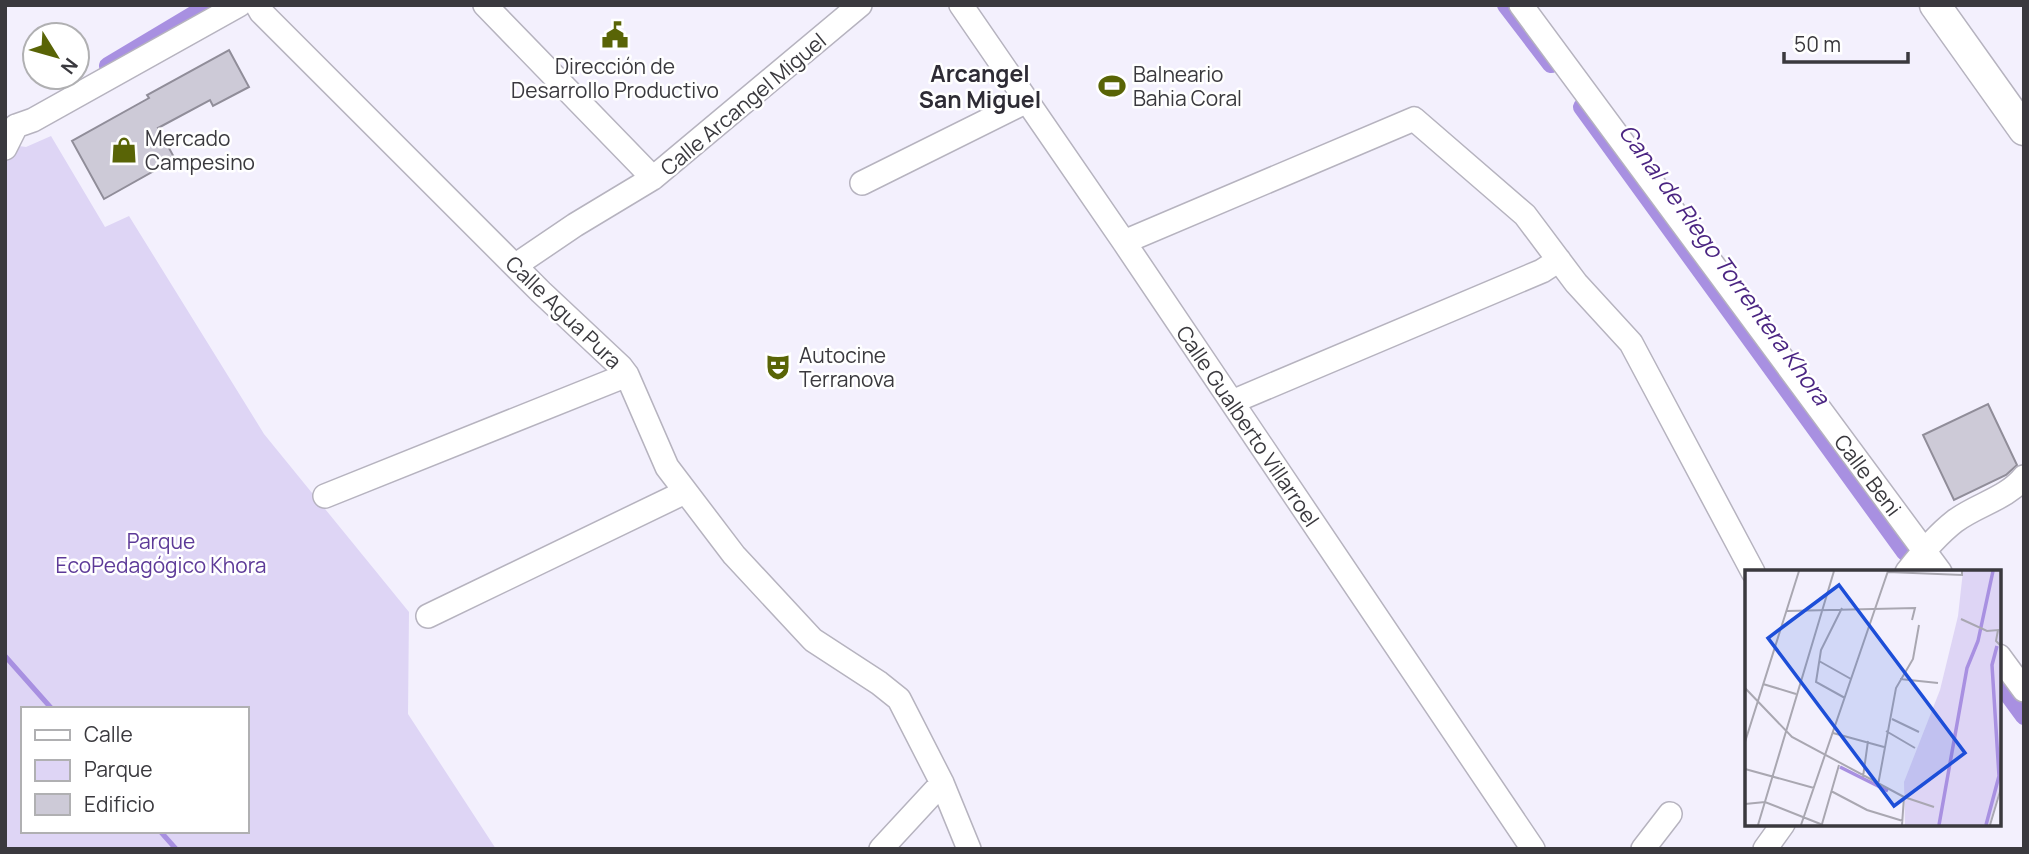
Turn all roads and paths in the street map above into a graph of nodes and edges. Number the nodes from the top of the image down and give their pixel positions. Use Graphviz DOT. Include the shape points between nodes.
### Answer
graph roads {
  1 [pos="239,5"];
  2 [pos="257,5"];
  3 [pos="485,5"];
  4 [pos="860,5"];
  5 [pos="961,5"];
  6 [pos="1521,5"];
  7 [pos="1935,5"];
  8 [pos="1027,101"];
  9 [pos="11,123"];
  10 [pos="2024,130"];
  11 [pos="5,148"];
  12 [pos="653,178"];
  13 [pos="862,183"];
  14 [pos="1124,242"];
  15 [pos="1559,260"];
  16 [pos="516,265"];
  17 [pos="627,375"];
  18 [pos="1231,402"];
  19 [pos="2024,477"];
  20 [pos="685,492"];
  21 [pos="325,496"];
  22 [pos="1924,550"];
  23 [pos="1752,570"];
  24 [pos="1909,570"];
  25 [pos="1939,570"];
  26 [pos="428,616"];
  27 [pos="2001,659"];
  28 [pos="2024,690"];
  29 [pos="942,783"];
  30 [pos="1670,814"];
  31 [pos="1782,826"];
  32 [pos="881,849"];
  33 [pos="969,849"];
  34 [pos="1533,849"];
  35 [pos="1643,849"];
  36 [pos="1765,849"];
  1 -- 9 [label="street" via="33,120"];
  2 -- 16 [label="street, Calle Agua Pura"];
  3 -- 12 [label="street"];
  4 -- 12 [label="street, Calle Arcangel Miguel"];
  5 -- 8 [label="street, Calle Gualberto Villarroel"];
  6 -- 22 [label="street, Calle Beni"];
  7 -- 10 [label="main road"];
  8 -- 13 [label="street"];
  8 -- 14 [label="street, Calle Gualberto Villarroel"];
  9 -- 11 [label="street"];
  12 -- 16 [label="street, Calle Arcangel Miguel"];
  14 -- 15 [label="street" via="1415,119 1525,215"];
  14 -- 18 [label="street, Calle Gualberto Villarroel"];
  15 -- 18 [label="street"];
  15 -- 23 [label="street" via="1631,343"];
  16 -- 17 [label="street, Calle Agua Pura"];
  17 -- 20 [label="street, Calle Agua Pura" via="667,467"];
  17 -- 21 [label="street"];
  18 -- 34 [label="street, Calle Gualberto Villarroel"];
  19 -- 22 [label="street" via="2014,489 1956,521"];
  20 -- 26 [label="street"];
  20 -- 29 [label="street, Calle Agua Pura" via="734,555 813,640 899,699"];
  22 -- 24 [label="street"];
  22 -- 25 [label="street, Calle Beni"];
  27 -- 28 [label="street"];
  29 -- 32 [label="street"];
  29 -- 33 [label="street, Calle Agua Pura"];
  30 -- 35 [label="street"];
  31 -- 36 [label="street"];
}
